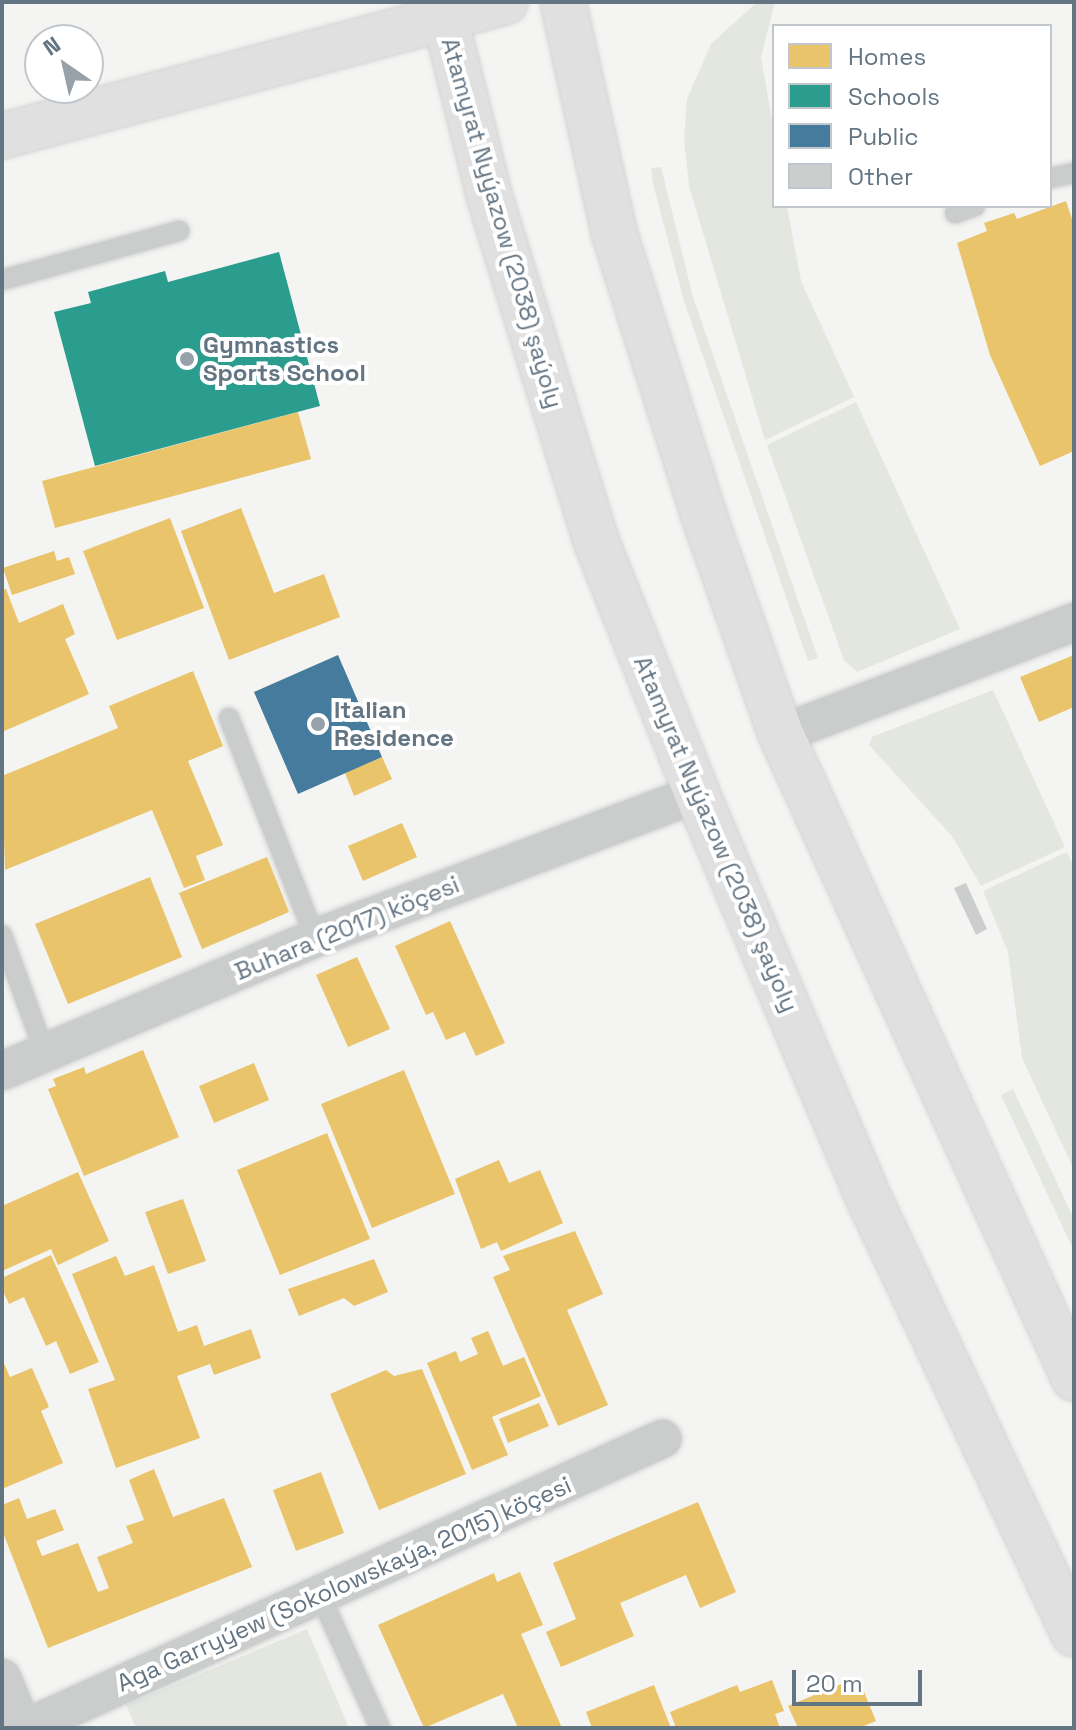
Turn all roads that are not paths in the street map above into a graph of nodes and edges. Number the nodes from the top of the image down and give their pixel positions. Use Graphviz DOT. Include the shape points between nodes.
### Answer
graph roads {
  1 [pos="505,2"];
  2 [pos="563,2"];
  3 [pos="442,11"];
  4 [pos="2,136"];
  5 [pos="1074,173"];
  6 [pos="1052,178"];
  7 [pos="969,208"];
  8 [pos="955,213"];
  9 [pos="179,231"];
  10 [pos="2,280"];
  11 [pos="1074,622"];
  12 [pos="229,718"];
  13 [pos="781,734"];
  14 [pos="697,794"];
  15 [pos="2,935"];
  16 [pos="315,938"];
  17 [pos="45,1053"];
  18 [pos="2,1071"];
  19 [pos="1074,1378"];
  20 [pos="662,1439"];
  21 [pos="320,1595"];
  22 [pos="1074,1634"];
  23 [pos="2,1678"];
  24 [pos="25,1728"];
  25 [pos="380,1728"];
  1 -- 3 [label="main road"];
  2 -- 13 [label="main road" via="614,232 703,513"];
  3 -- 4 [label="main road"];
  3 -- 14 [label="main road, Atamyrat Nyýazow (2038) şaýoly" via="489,195 596,541"];
  5 -- 6 [label="lane"];
  7 -- 8 [label="lane"];
  9 -- 10 [label="lane"];
  11 -- 13 [label="street"];
  12 -- 16 [label="lane"];
  13 -- 19 [label="main road"];
  14 -- 16 [label="street, Buhara (2017) köçesi"];
  14 -- 22 [label="main road, Atamyrat Nyýazow (2038) şaýoly" via="871,1203"];
  15 -- 17 [label="lane"];
  16 -- 17 [label="street, Buhara (2017) köçesi"];
  17 -- 18 [label="street, Buhara (2017) köçesi"];
  20 -- 21 [label="street, Aga Garryýew (Sokolowskaýa, 2015) köçesi"];
  21 -- 24 [label="street, Aga Garryýew (Sokolowskaýa, 2015) köçesi"];
  21 -- 25 [label="lane"];
  23 -- 24 [label="street"];
}
